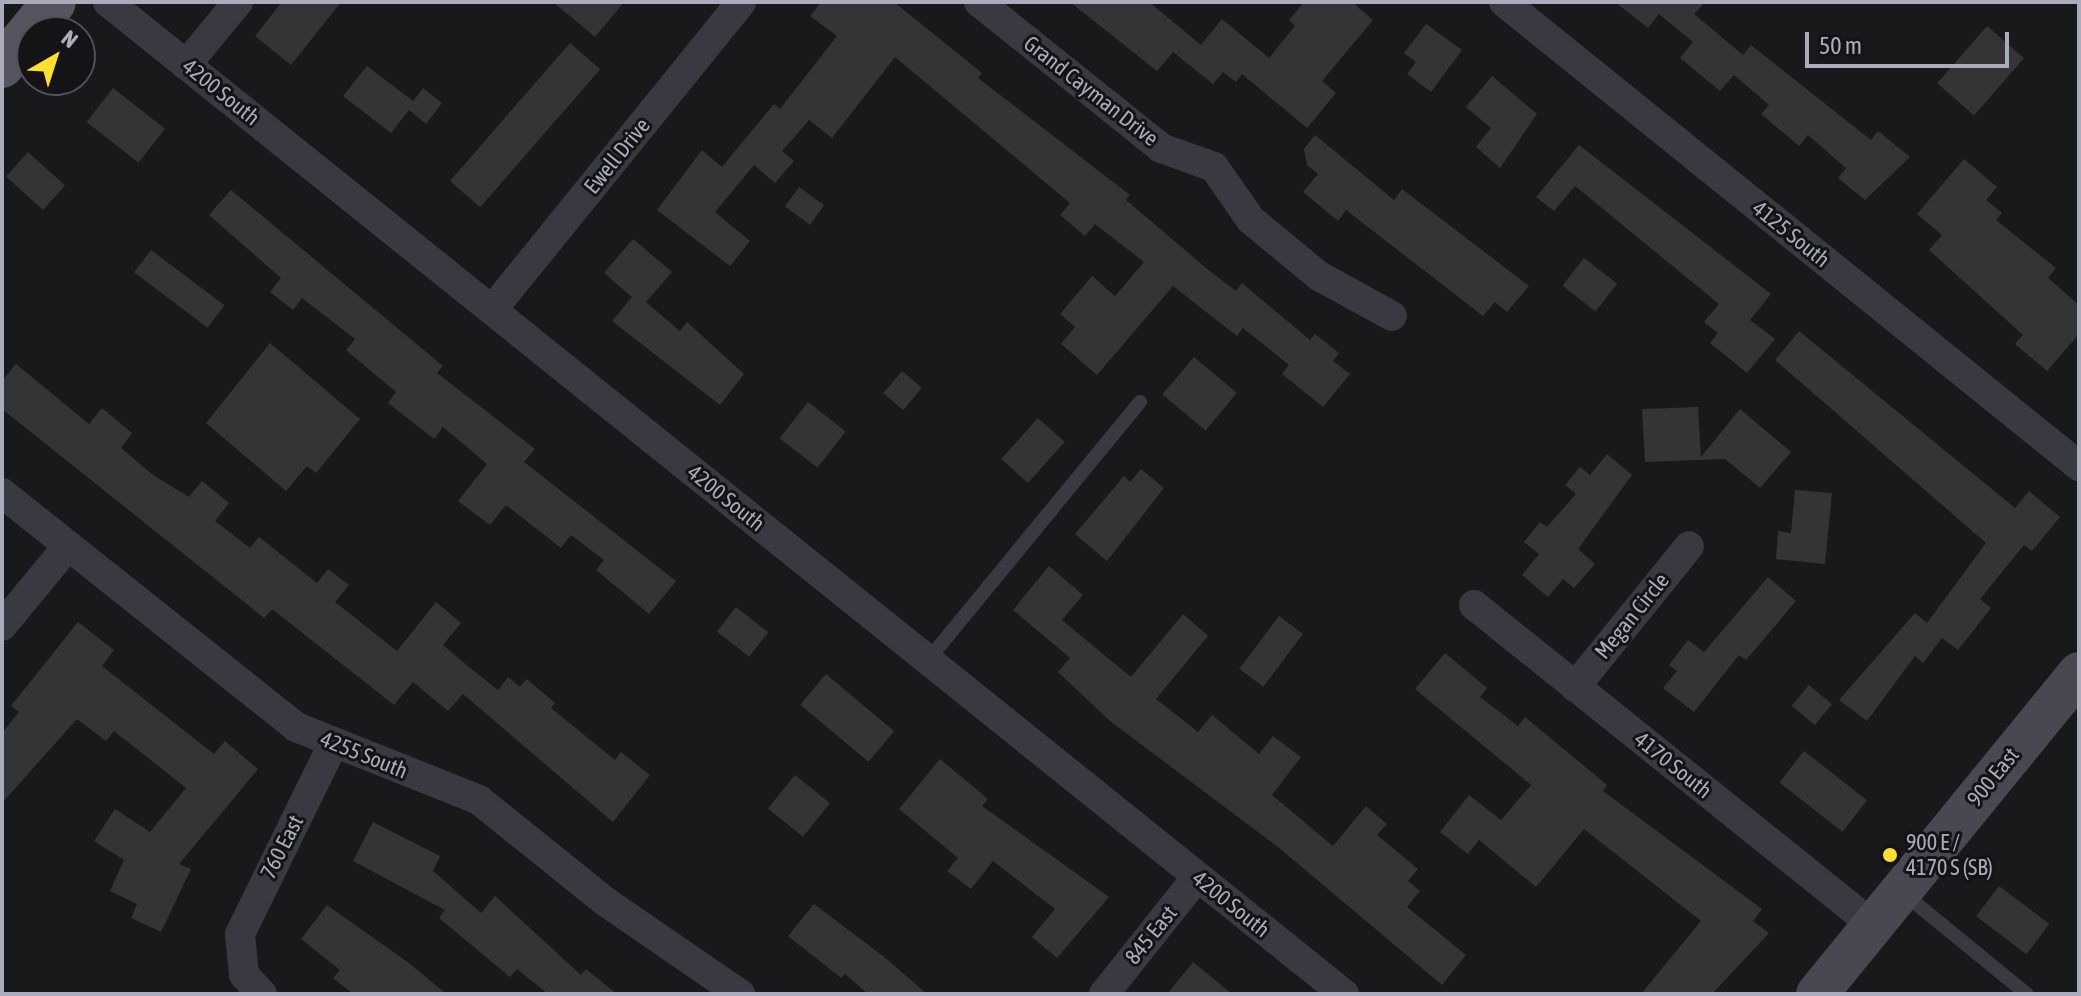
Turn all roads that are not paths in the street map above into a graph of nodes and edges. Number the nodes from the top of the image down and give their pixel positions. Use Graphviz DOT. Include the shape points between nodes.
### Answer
graph roads {
  1 [pos="54,2"];
  2 [pos="108,2"];
  3 [pos="238,2"];
  4 [pos="741,2"];
  5 [pos="979,2"];
  6 [pos="1504,2"];
  7 [pos="186,65"];
  8 [pos="2,66"];
  9 [pos="492,310"];
  10 [pos="1392,316"];
  11 [pos="1140,402"];
  12 [pos="2079,466"];
  13 [pos="2,493"];
  14 [pos="68,546"];
  15 [pos="1689,546"];
  16 [pos="1474,605"];
  17 [pos="2,626"];
  18 [pos="928,660"];
  19 [pos="2079,673"];
  20 [pos="1575,687"];
  21 [pos="332,746"];
  22 [pos="1197,877"];
  23 [pos="1900,891"];
  24 [pos="1873,925"];
  25 [pos="262,994"];
  26 [pos="740,994"];
  27 [pos="1104,994"];
  28 [pos="1344,994"];
  29 [pos="1817,994"];
  30 [pos="2027,994"];
  1 -- 8 [label="main road"];
  2 -- 7 [label="street, 4200 South"];
  3 -- 7 [label="street"];
  4 -- 9 [label="street, Ewell Drive"];
  5 -- 10 [label="street, Grand Cayman Drive" via="1161,148 1214,167 1251,220 1319,276"];
  6 -- 12 [label="street, 4125 South"];
  7 -- 9 [label="street, 4200 South"];
  9 -- 18 [label="street, 4200 South"];
  11 -- 18 [label="lane"];
  13 -- 14 [label="street, 4255 South"];
  14 -- 17 [label="street"];
  14 -- 21 [label="street, 4255 South" via="258,700"];
  15 -- 20 [label="street, Megan Circle"];
  16 -- 20 [label="street, 4170 South"];
  18 -- 22 [label="street, 4200 South"];
  19 -- 23 [label="main road, 900 East"];
  20 -- 24 [label="street, 4170 South"];
  21 -- 25 [label="street, 760 East" via="245,919 237,950 244,975"];
  21 -- 26 [label="street, 4255 South" via="479,800 606,902"];
  22 -- 27 [label="street, 845 East"];
  22 -- 28 [label="street, 4200 South"];
  23 -- 24 [label="main road, 900 East"];
  23 -- 30 [label="lane"];
  24 -- 29 [label="main road, 900 East"];
}
